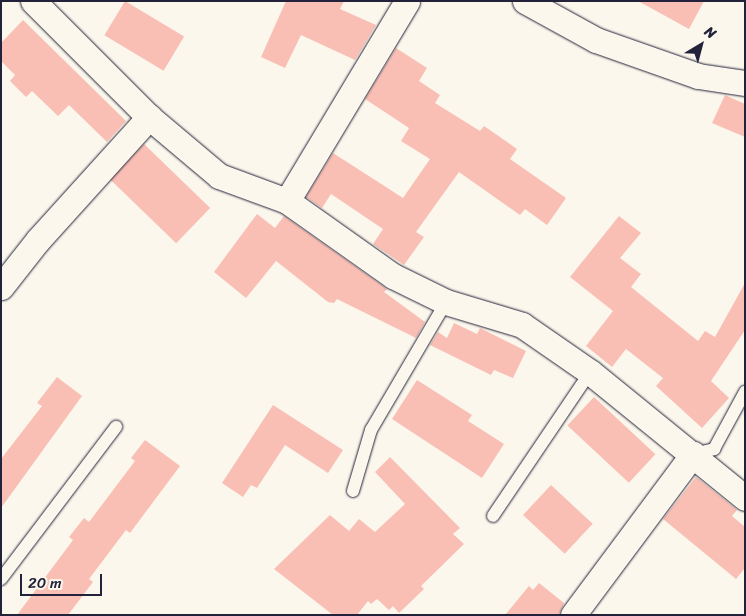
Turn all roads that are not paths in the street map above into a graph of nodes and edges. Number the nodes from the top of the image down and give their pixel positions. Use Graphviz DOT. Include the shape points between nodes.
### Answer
graph roads {
  1 [pos="33,1"];
  2 [pos="407,1"];
  3 [pos="525,1"];
  4 [pos="745,83"];
  5 [pos="149,117"];
  6 [pos="287,201"];
  7 [pos="1,287"];
  8 [pos="446,302"];
  9 [pos="590,372"];
  10 [pos="745,392"];
  11 [pos="116,427"];
  12 [pos="693,454"];
  13 [pos="353,491"];
  14 [pos="745,498"];
  15 [pos="493,516"];
  16 [pos="1,579"];
  17 [pos="573,615"];
  1 -- 5 [label="street"];
  2 -- 6 [label="street"];
  3 -- 4 [label="street" via="596,40 698,76"];
  5 -- 6 [label="street" via="219,176"];
  5 -- 7 [label="street" via="38,240"];
  6 -- 8 [label="street" via="392,276"];
  8 -- 9 [label="street" via="522,325"];
  8 -- 13 [label="lane" via="371,430"];
  9 -- 12 [label="street"];
  9 -- 15 [label="lane"];
  10 -- 12 [label="lane" via="714,449"];
  11 -- 16 [label="lane"];
  12 -- 14 [label="street"];
  12 -- 17 [label="street"];
}
